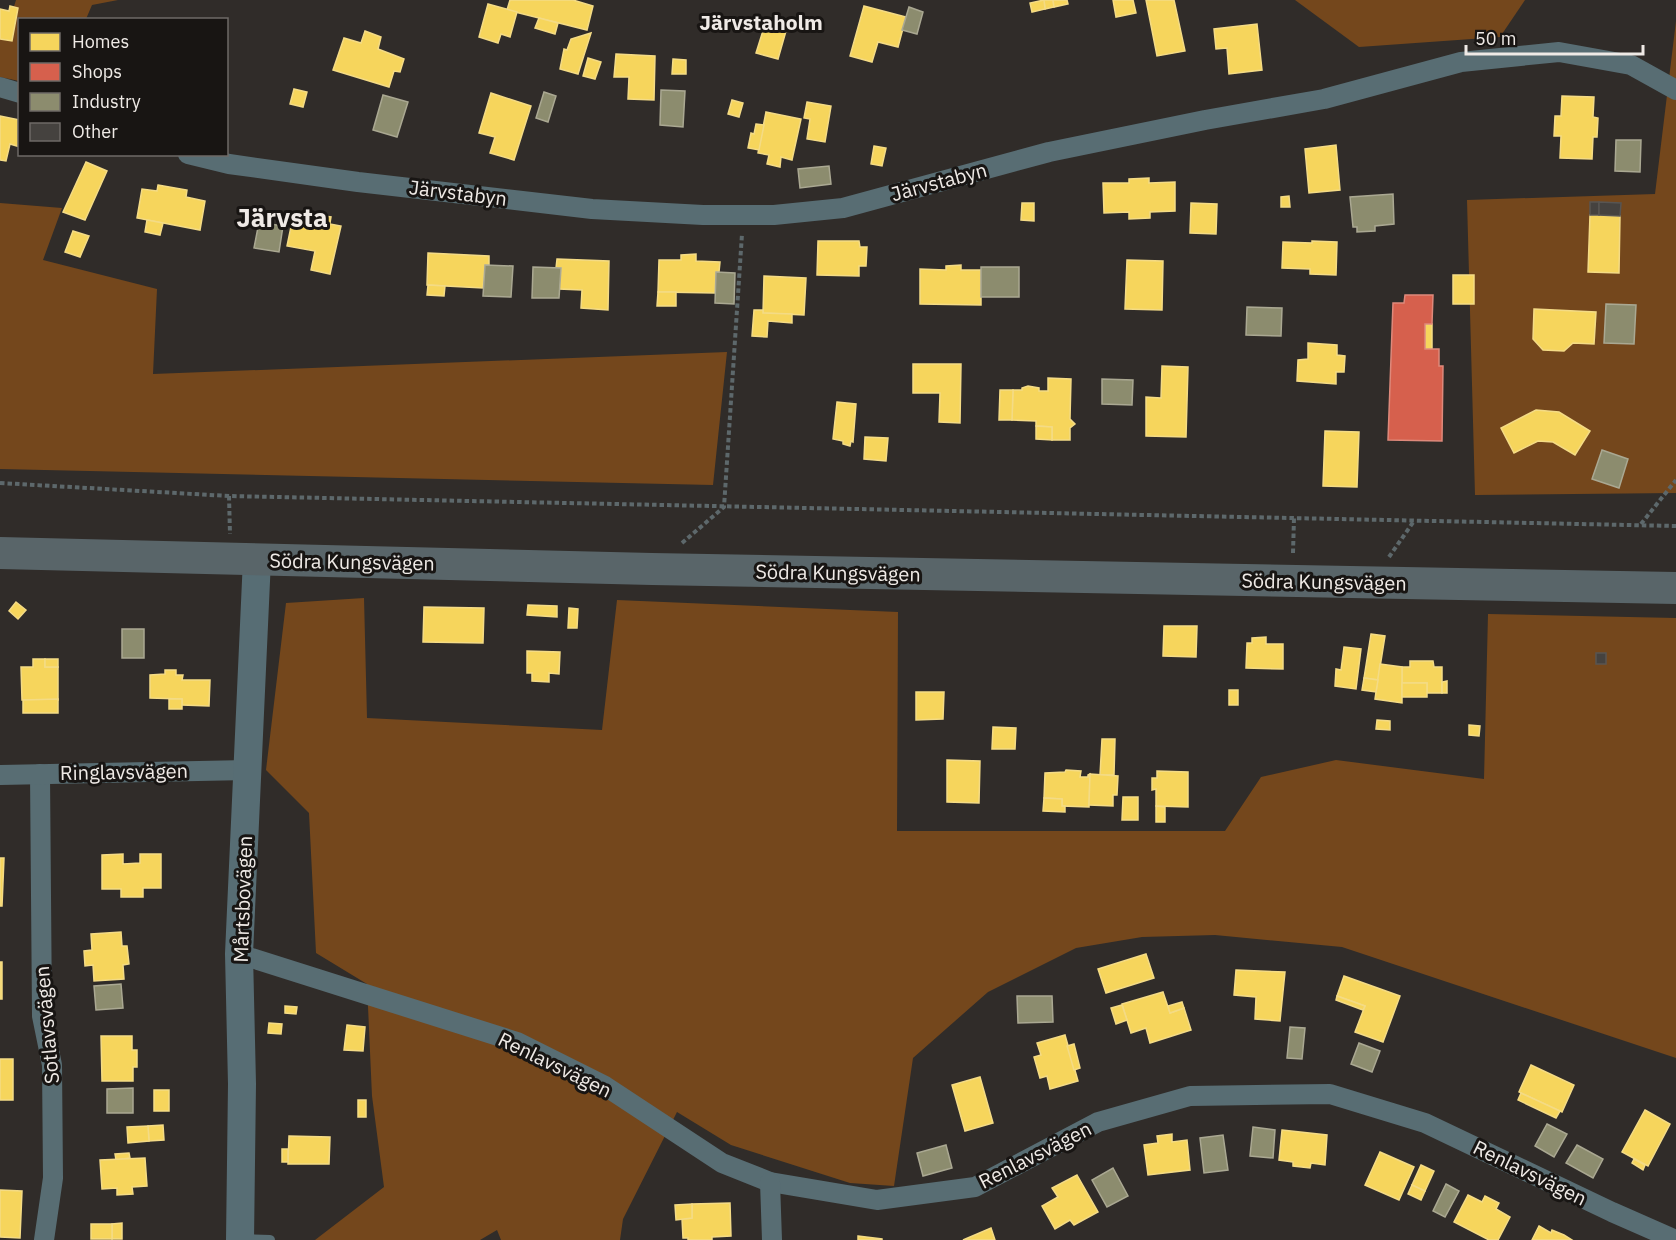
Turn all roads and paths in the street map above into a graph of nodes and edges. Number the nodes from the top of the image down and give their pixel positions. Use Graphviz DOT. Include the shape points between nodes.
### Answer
graph roads {
  1 [pos="0,87"];
  2 [pos="1676,90"];
  3 [pos="18,92"];
  4 [pos="196,156"];
  5 [pos="744,215"];
  6 [pos="1676,480"];
  7 [pos="0,483"];
  8 [pos="229,496"];
  9 [pos="724,507"];
  10 [pos="1294,518"];
  11 [pos="1414,520"];
  12 [pos="1641,525"];
  13 [pos="1676,526"];
  14 [pos="0,553"];
  15 [pos="244,559"];
  16 [pos="652,569"];
  17 [pos="1292,581"];
  18 [pos="1370,582"];
  19 [pos="1676,588"];
  20 [pos="248,770"];
  21 [pos="40,774"];
  22 [pos="0,775"];
  23 [pos="239,954"];
  24 [pos="770,1182"];
  25 [pos="1671,1238"];
  26 [pos="44,1240"];
  27 [pos="240,1240"];
  28 [pos="270,1240"];
  29 [pos="772,1240"];
  1 -- 3 [label="street"];
  2 -- 5 [label="street, Järvstabyn" via="1631,65 1559,52 1461,62 1324,99 1049,153 843,208"];
  4 -- 5 [label="street, Järvstabyn" via="299,174 592,209"];
  5 -- 9 [label="path"];
  6 -- 12 [label="path"];
  7 -- 8 [label="path"];
  8 -- 9 [label="path"];
  8 -- 15 [label="path"];
  9 -- 10 [label="path"];
  9 -- 16 [label="path"];
  10 -- 11 [label="path"];
  10 -- 17 [label="path"];
  11 -- 12 [label="path"];
  11 -- 18 [label="path"];
  12 -- 13 [label="path"];
  14 -- 15 [label="main road, Södra Kungsvägen"];
  15 -- 16 [label="main road, Södra Kungsvägen"];
  15 -- 20 [label="street, Mårtsbovägen"];
  16 -- 17 [label="main road, Södra Kungsvägen"];
  17 -- 18 [label="main road, Södra Kungsvägen"];
  18 -- 19 [label="main road, Södra Kungsvägen"];
  20 -- 21 [label="street, Ringlavsvägen"];
  20 -- 23 [label="street, Mårtsbovägen"];
  21 -- 22 [label="street, Ringlavsvägen"];
  21 -- 26 [label="street, Sotlavsvägen" via="42,1016 52,1065 53,1155"];
  23 -- 24 [label="street, Renlavsvägen" via="517,1042 605,1086 722,1163"];
  23 -- 27 [label="street, Mårtsbovägen"];
  24 -- 25 [label="street, Renlavsvägen" via="877,1200 975,1187 1098,1122 1190,1096 1330,1094 1425,1123"];
  24 -- 29 [label="street"];
  27 -- 28 [label="lane"];
}
